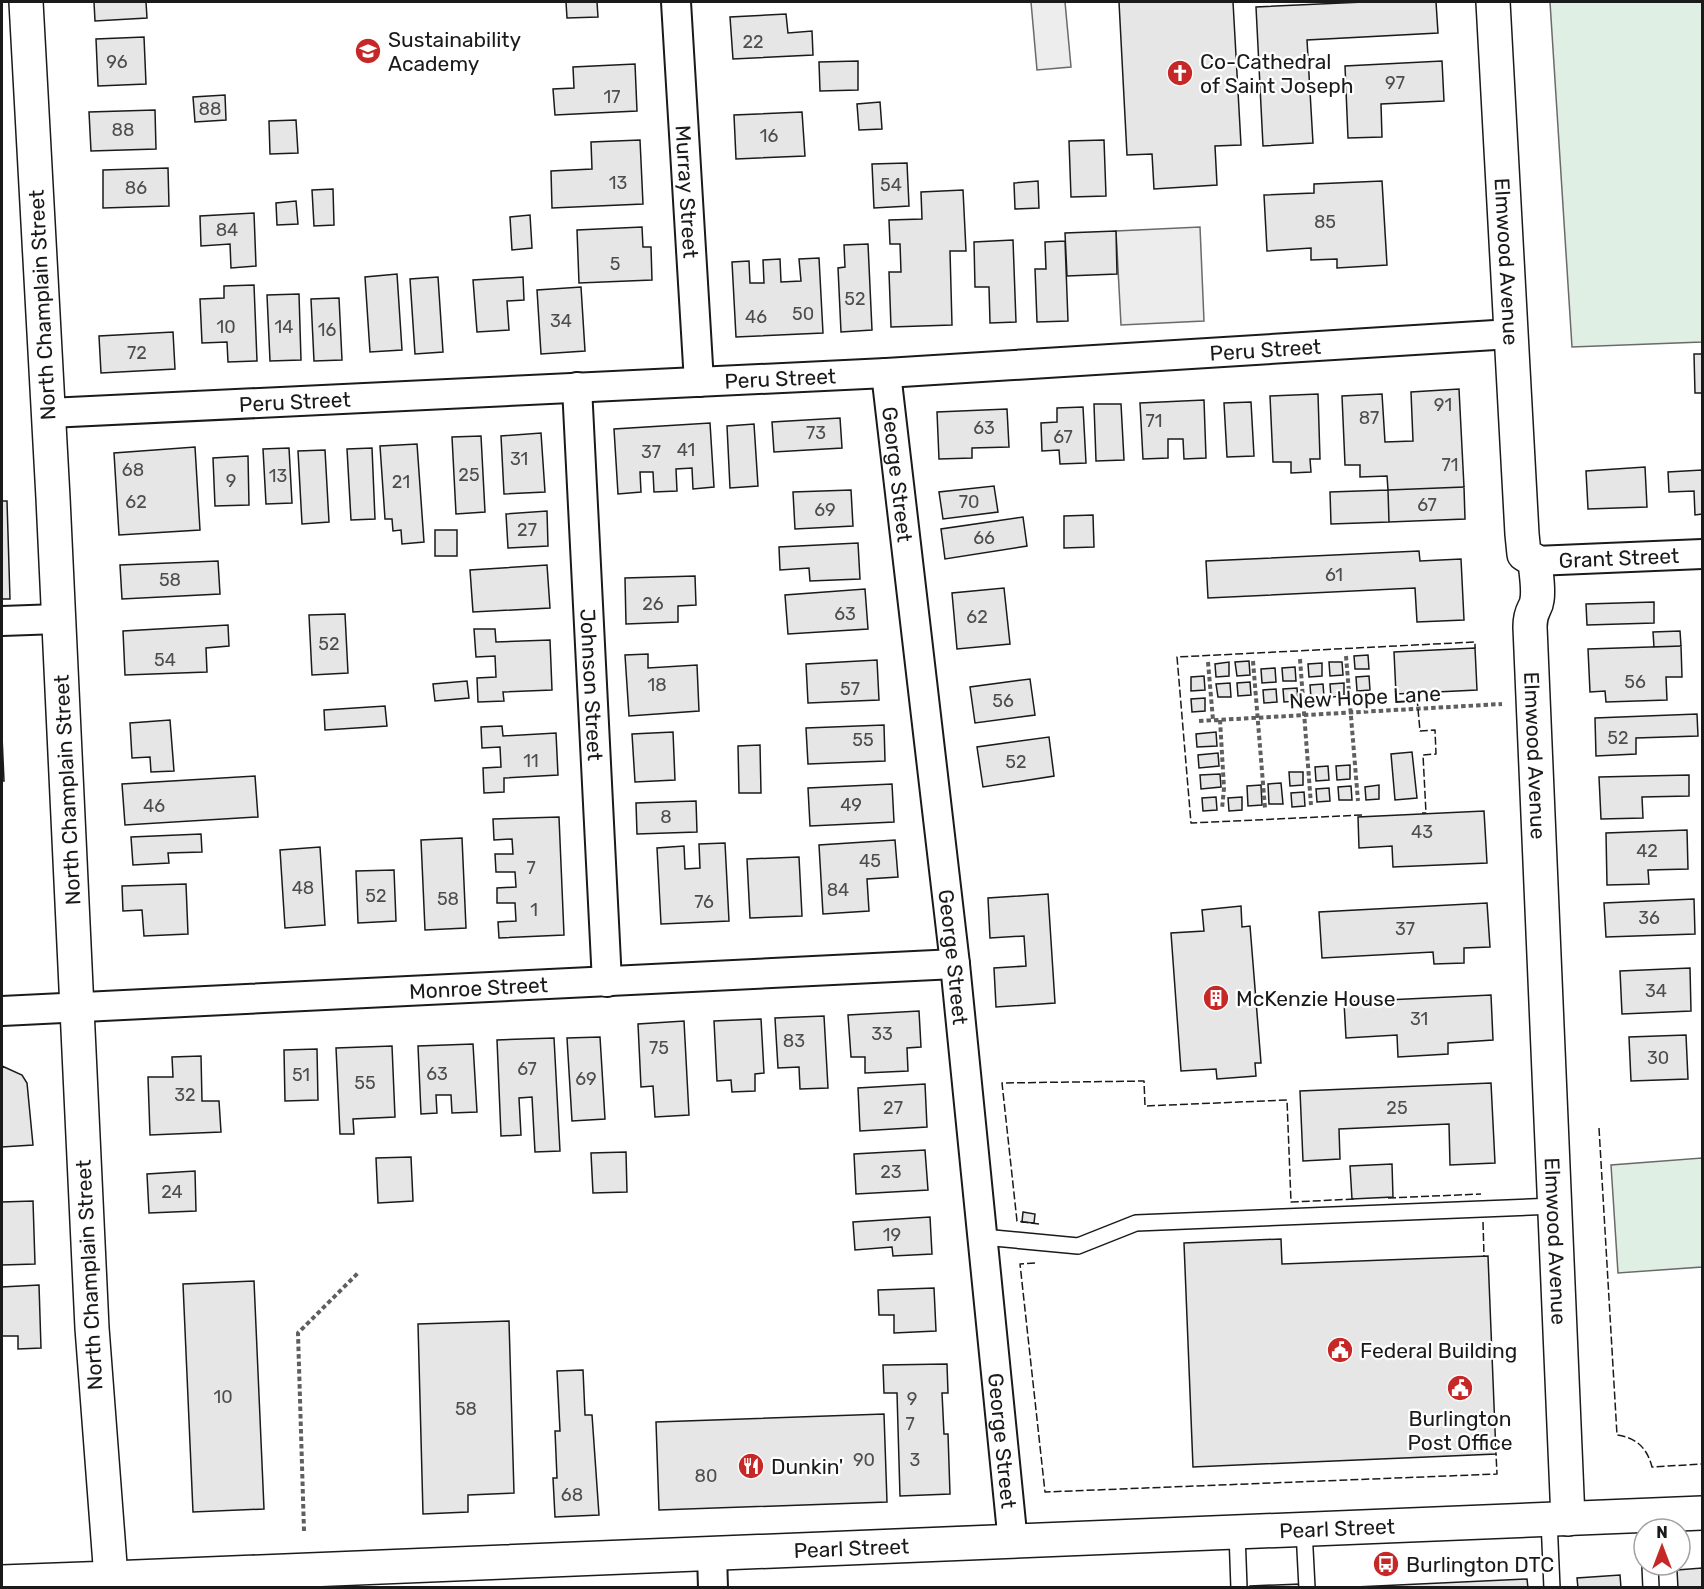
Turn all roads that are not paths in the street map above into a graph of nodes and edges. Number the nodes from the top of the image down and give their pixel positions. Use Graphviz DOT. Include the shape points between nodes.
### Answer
graph roads {
  1 [pos="26,2"];
  2 [pos="676,2"];
  3 [pos="1493,2"];
  4 [pos="1511,334"];
  5 [pos="886,372"];
  6 [pos="699,381"];
  7 [pos="577,387"];
  8 [pos="49,413"];
  9 [pos="1702,554"];
  10 [pos="1535,561"];
  11 [pos="58,619"];
  12 [pos="2,621"];
  13 [pos="955,964"];
  14 [pos="607,982"];
  15 [pos="76,1008"];
  16 [pos="2,1011"];
  17 [pos="1554,1206"];
  18 [pos="983,1237"];
  19 [pos="1702,1513"];
  20 [pos="1678,1517"];
  21 [pos="1558,1520"];
  22 [pos="1632,1522"];
  23 [pos="1304,1530"];
  24 [pos="1237,1533"];
  25 [pos="1013,1543"];
  26 [pos="712,1555"];
  27 [pos="2,1582"];
  28 [pos="111,1583"];
  29 [pos="713,1587"];
  30 [pos="1239,1587"];
  31 [pos="1307,1587"];
  32 [pos="1552,1587"];
  1 -- 8 [label="main road, North Champlain Street"];
  2 -- 6 [label="street, Murray Street"];
  3 -- 4 [label="main road, Elmwood Avenue"];
  4 -- 5 [label="street, Peru Street"];
  4 -- 10 [label="main road, Elmwood Avenue" via="1523,549"];
  5 -- 6 [label="street, Peru Street"];
  5 -- 13 [label="street, George Street"];
  6 -- 7 [label="street, Peru Street"];
  7 -- 8 [label="street, Peru Street"];
  7 -- 14 [label="street, Johnson Street"];
  8 -- 11 [label="main road, North Champlain Street"];
  9 -- 10 [label="street, Grant Street"];
  10 -- 17 [label="main road, Elmwood Avenue" via="1537,600 1530,613"];
  11 -- 12 [label="street"];
  11 -- 15 [label="main road, North Champlain Street"];
  13 -- 14 [label="street, Monroe Street"];
  13 -- 18 [label="street, George Street"];
  14 -- 15 [label="street, Monroe Street"];
  15 -- 16 [label="street, Monroe Street"];
  15 -- 28 [label="main road, North Champlain Street" via="97,1425"];
  17 -- 18 [label="lane" via="1136,1223 1078,1246"];
  17 -- 21 [label="main road, Elmwood Avenue"];
  18 -- 25 [label="street, George Street"];
  19 -- 20 [label="main road, Pearl Street"];
  21 -- 22 [label="main road, Pearl Street"];
  21 -- 23 [label="main road, Pearl Street"];
  21 -- 32 [label="lane"];
  23 -- 24 [label="main road, Pearl Street"];
  23 -- 31 [label="lane"];
  24 -- 25 [label="main road, Pearl Street"];
  24 -- 30 [label="lane"];
  25 -- 26 [label="main road, Pearl Street"];
  26 -- 28 [label="main road, Pearl Street"];
  26 -- 29 [label="street"];
  27 -- 28 [label="main road, Pearl Street"];
}
